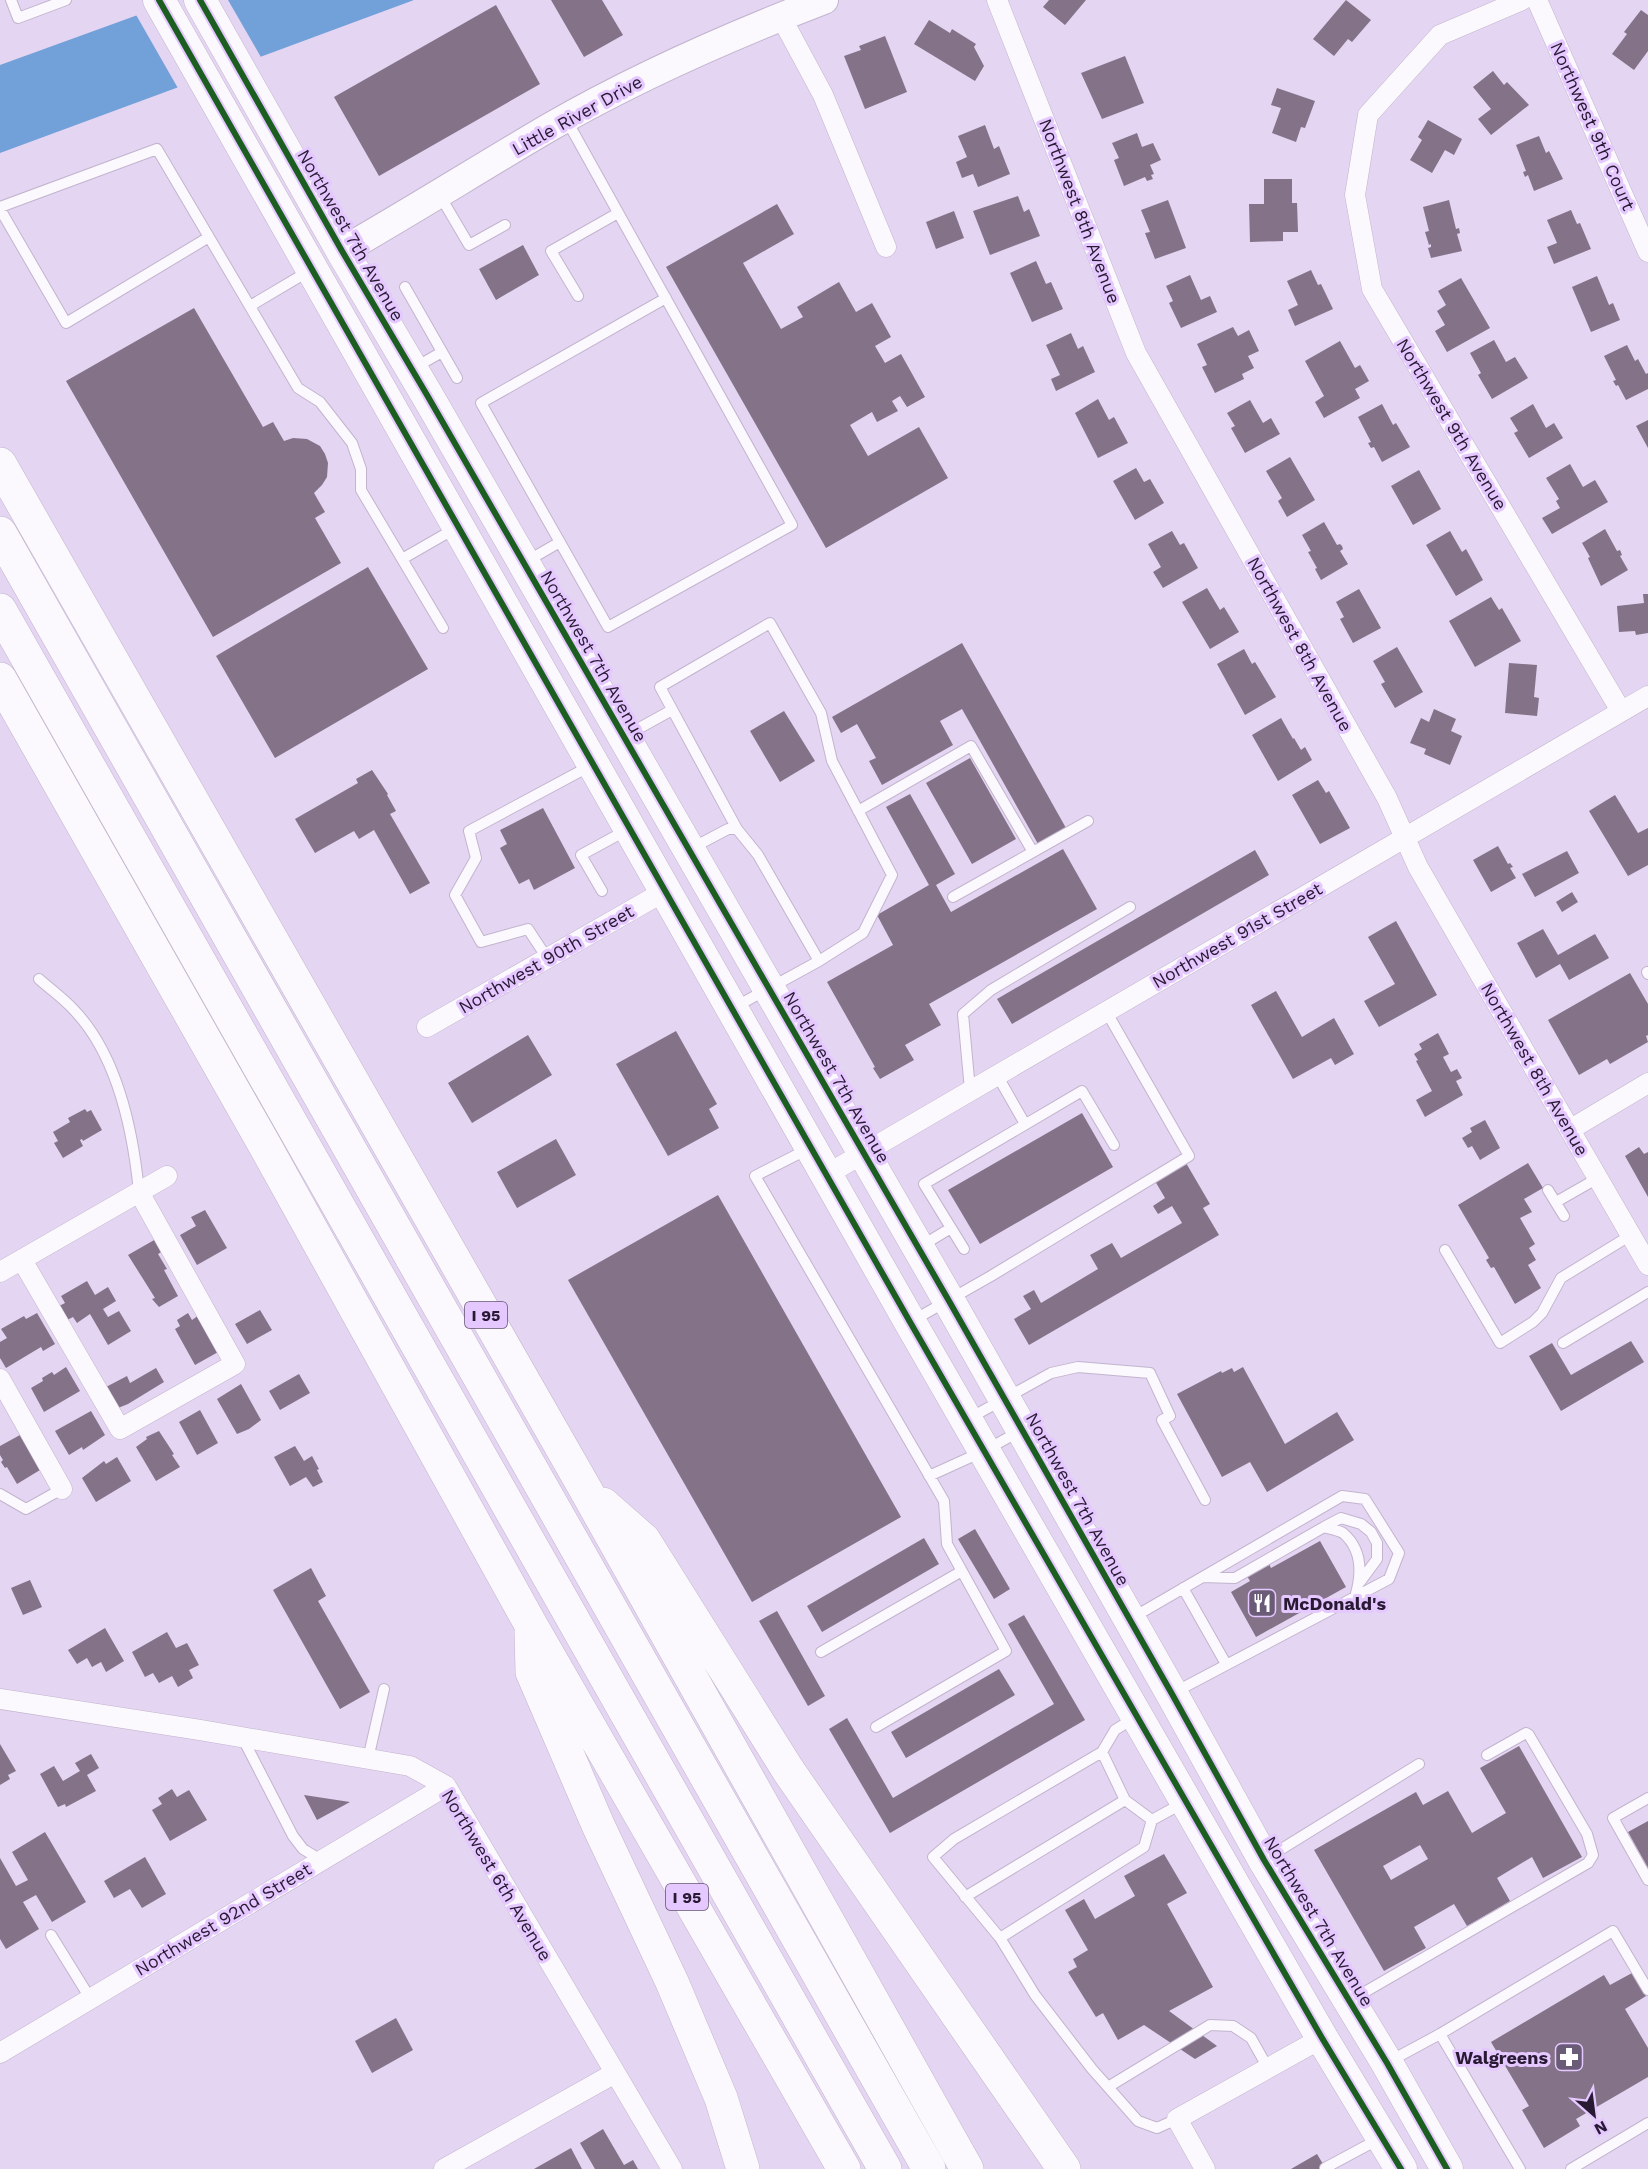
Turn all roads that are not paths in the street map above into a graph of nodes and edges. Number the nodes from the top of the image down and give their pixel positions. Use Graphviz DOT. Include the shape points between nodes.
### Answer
graph roads {
  1 [pos="11,0"];
  2 [pos="66,0"];
  3 [pos="200,0"];
  4 [pos="824,0"];
  5 [pos="997,0"];
  6 [pos="1522,0"];
  7 [pos="1537,0"];
  8 [pos="160,1"];
  9 [pos="781,16"];
  10 [pos="566,119"];
  11 [pos="439,194"];
  12 [pos="0,208"];
  13 [pos="618,213"];
  14 [pos="505,225"];
  15 [pos="209,237"];
  16 [pos="886,247"];
  17 [pos="342,251"];
  18 [pos="1648,252"];
  19 [pos="311,269"];
  20 [pos="405,286"];
  21 [pos="578,296"];
  22 [pos="666,298"];
  23 [pos="249,306"];
  24 [pos="442,352"];
  25 [pos="412,369"];
  26 [pos="457,378"];
  27 [pos="0,464"];
  28 [pos="459,526"];
  29 [pos="0,533"];
  30 [pos="560,542"];
  31 [pos="402,559"];
  32 [pos="524,562"];
  33 [pos="0,610"];
  34 [pos="443,628"];
  35 [pos="0,679"];
  36 [pos="1648,696"];
  37 [pos="672,710"];
  38 [pos="1621,711"];
  39 [pos="623,736"];
  40 [pos="593,765"];
  41 [pos="858,811"];
  42 [pos="1088,820"];
  43 [pos="630,829"];
  44 [pos="737,829"];
  45 [pos="1404,838"];
  46 [pos="690,850"];
  47 [pos="1033,852"];
  48 [pos="602,891"];
  49 [pos="665,891"];
  50 [pos="953,897"];
  51 [pos="1130,907"];
  52 [pos="547,958"];
  53 [pos="819,960"];
  54 [pos="39,979"];
  55 [pos="769,988"];
  56 [pos="732,1009"];
  57 [pos="1107,1011"];
  58 [pos="427,1027"];
  59 [pos="997,1075"];
  60 [pos="1648,1083"];
  61 [pos="970,1090"];
  62 [pos="1025,1124"];
  63 [pos="1570,1129"];
  64 [pos="1114,1145"];
  65 [pos="810,1147"];
  66 [pos="864,1153"];
  67 [pos="826,1175"];
  68 [pos="167,1176"];
  69 [pos="1598,1178"];
  70 [pos="1548,1190"];
  71 [pos="139,1192"];
  72 [pos="1556,1202"];
  73 [pos="1564,1216"];
  74 [pos="951,1228"];
  75 [pos="1631,1235"];
  76 [pos="918,1248"];
  77 [pos="964,1249"];
  78 [pos="1445,1250"];
  79 [pos="22,1260"];
  80 [pos="1648,1265"];
  81 [pos="0,1272"];
  82 [pos="1648,1292"];
  83 [pos="949,1301"];
  84 [pos="910,1322"];
  85 [pos="1563,1342"];
  86 [pos="0,1379"];
  87 [pos="1005,1399"];
  88 [pos="967,1420"];
  89 [pos="1023,1430"];
  90 [pos="984,1451"];
  91 [pos="929,1476"];
  92 [pos="583,1485"];
  93 [pos="62,1489"];
  94 [pos="0,1494"];
  95 [pos="1205,1500"];
  96 [pos="1324,1527"];
  97 [pos="962,1571"];
  98 [pos="1203,1577"];
  99 [pos="1360,1582"];
  100 [pos="1183,1588"];
  101 [pos="1355,1597"];
  102 [pos="1073,1606"];
  103 [pos="1129,1620"];
  104 [pos="531,1624"];
  105 [pos="821,1652"];
  106 [pos="1226,1664"];
  107 [pos="384,1689"];
  108 [pos="1172,1694"];
  109 [pos="0,1699"];
  110 [pos="1136,1717"];
  111 [pos="876,1727"];
  112 [pos="242,1737"];
  113 [pos="1102,1752"];
  114 [pos="1487,1755"];
  115 [pos="368,1759"];
  116 [pos="1419,1764"];
  117 [pos="446,1786"];
  118 [pos="1648,1798"];
  119 [pos="1125,1800"];
  120 [pos="1187,1801"];
  121 [pos="1152,1820"];
  122 [pos="321,1860"];
  123 [pos="1264,1860"];
  124 [pos="1648,1880"];
  125 [pos="964,1897"];
  126 [pos="51,1935"];
  127 [pos="1310,1936"];
  128 [pos="1000,1938"];
  129 [pos="1648,1990"];
  130 [pos="90,1998"];
  131 [pos="1348,2002"];
  132 [pos="1440,2034"];
  133 [pos="1322,2038"];
  134 [pos="0,2052"];
  135 [pos="1387,2063"];
  136 [pos="1268,2068"];
  137 [pos="615,2073"];
  138 [pos="1108,2087"];
  139 [pos="1178,2119"];
  140 [pos="1648,2123"];
  141 [pos="1382,2137"];
  142 [pos="1325,2168"];
  143 [pos="444,2169"];
  144 [pos="672,2169"];
  145 [pos="743,2169"];
  146 [pos="844,2169"];
  147 [pos="885,2169"];
  148 [pos="929,2169"];
  149 [pos="967,2169"];
  150 [pos="1065,2169"];
  151 [pos="1205,2169"];
  152 [pos="1401,2169"];
  153 [pos="1447,2169"];
  154 [pos="1520,2169"];
  155 [pos="1572,2169"];
  1 -- 2 [label="lane" via="18,18"];
  3 -- 17 [label="main road, Northwest 7th Avenue"];
  4 -- 9 [label="street, Little River Drive"];
  5 -- 45 [label="street, Northwest 8th Avenue" via="1136,352 1387,798"];
  6 -- 38 [label="street, Northwest 9th Avenue" via="1440,34 1368,115 1355,195 1372,289"];
  7 -- 18 [label="street, Northwest 9th Court"];
  8 -- 19 [label="main road"];
  9 -- 10 [label="street, Little River Drive" via="659,70"];
  9 -- 16 [label="street" via="824,95"];
  10 -- 11 [label="street, Little River Drive"];
  10 -- 13 [label="lane"];
  11 -- 14 [label="lane" via="469,245"];
  11 -- 17 [label="street, Little River Drive"];
  12 -- 15 [label="lane" via="157,149"];
  12 -- 15 [label="lane" via="66,323"];
  13 -- 21 [label="lane" via="551,251"];
  13 -- 22 [label="lane"];
  15 -- 23 [label="lane"];
  17 -- 19 [label="main road"];
  17 -- 25 [label="main road, Northwest 7th Avenue"];
  19 -- 23 [label="lane"];
  19 -- 28 [label="main road"];
  20 -- 24 [label="lane"];
  22 -- 30 [label="lane" via="480,403"];
  22 -- 30 [label="lane" via="792,525 608,627"];
  23 -- 31 [label="lane" via="298,388 320,402 352,443 361,469 361,490"];
  24 -- 25 [label="lane"];
  24 -- 26 [label="lane"];
  25 -- 32 [label="main road, Northwest 7th Avenue"];
  27 -- 92 [label="highway, I 95"];
  28 -- 31 [label="lane"];
  28 -- 40 [label="main road"];
  29 -- 148 [label="highway"];
  30 -- 32 [label="lane"];
  31 -- 34 [label="lane"];
  32 -- 39 [label="main road, Northwest 7th Avenue"];
  33 -- 147 [label="highway"];
  35 -- 104 [label="highway, I 95"];
  36 -- 38 [label="street, Northwest 91st Street"];
  37 -- 39 [label="lane"];
  37 -- 41 [label="lane" via="660,687 770,623 821,713 832,761"];
  37 -- 44 [label="lane"];
  38 -- 45 [label="street, Northwest 91st Street"];
  39 -- 46 [label="main road, Northwest 7th Avenue"];
  40 -- 43 [label="main road"];
  40 -- 52 [label="lane" via="469,831 476,858 455,896 481,942 528,929"];
  41 -- 47 [label="lane" via="971,746"];
  41 -- 53 [label="lane" via="892,875 863,933"];
  42 -- 47 [label="lane"];
  43 -- 48 [label="lane" via="581,855"];
  43 -- 49 [label="main road"];
  44 -- 46 [label="lane" via="728,829"];
  44 -- 53 [label="lane" via="758,855"];
  45 -- 57 [label="street, Northwest 91st Street"];
  45 -- 63 [label="street, Northwest 8th Avenue"];
  46 -- 55 [label="main road, Northwest 7th Avenue"];
  47 -- 50 [label="lane"];
  49 -- 52 [label="street, Northwest 90th Street"];
  49 -- 56 [label="main road"];
  51 -- 61 [label="lane" via="991,990 963,1014"];
  52 -- 58 [label="street, Northwest 90th Street"];
  53 -- 55 [label="lane"];
  54 -- 71 [label="lane" via="75,1010 111,1065 122,1099"];
  55 -- 56 [label="lane"];
  55 -- 66 [label="main road, Northwest 7th Avenue"];
  56 -- 65 [label="main road"];
  57 -- 59 [label="street, Northwest 91st Street"];
  57 -- 83 [label="lane" via="1189,1156"];
  59 -- 61 [label="street, Northwest 91st Street"];
  59 -- 62 [label="lane"];
  60 -- 63 [label="street"];
  61 -- 66 [label="street, Northwest 91st Street"];
  62 -- 64 [label="lane" via="1082,1090"];
  62 -- 74 [label="lane" via="924,1184"];
  63 -- 69 [label="street, Northwest 8th Avenue"];
  65 -- 67 [label="main road"];
  65 -- 91 [label="lane" via="755,1176"];
  66 -- 67 [label="street, Northwest 91st Street"];
  66 -- 76 [label="main road, Northwest 7th Avenue"];
  67 -- 84 [label="main road"];
  68 -- 71 [label="street"];
  69 -- 72 [label="lane"];
  69 -- 75 [label="street, Northwest 8th Avenue"];
  70 -- 72 [label="lane"];
  71 -- 79 [label="street"];
  71 -- 79 [label="street" via="235,1364 120,1429"];
  72 -- 73 [label="lane"];
  74 -- 76 [label="lane"];
  74 -- 77 [label="lane"];
  75 -- 78 [label="lane" via="1561,1278 1542,1313 1500,1342"];
  75 -- 80 [label="street, Northwest 8th Avenue"];
  76 -- 83 [label="main road, Northwest 7th Avenue"];
  79 -- 81 [label="street"];
  82 -- 85 [label="lane"];
  83 -- 84 [label="lane"];
  83 -- 87 [label="main road, Northwest 7th Avenue"];
  84 -- 88 [label="main road"];
  86 -- 93 [label="street"];
  87 -- 88 [label="lane"];
  87 -- 89 [label="main road, Northwest 7th Avenue"];
  87 -- 95 [label="lane" via="1051,1373 1078,1367 1149,1373 1170,1416 1162,1420"];
  88 -- 90 [label="main road"];
  89 -- 90 [label="lane"];
  89 -- 103 [label="main road, Northwest 7th Avenue"];
  90 -- 91 [label="lane"];
  90 -- 102 [label="main road"];
  91 -- 97 [label="lane" via="944,1501 947,1544"];
  92 -- 149 [label="highway, I 95"];
  92 -- 150 [label="highway" via="644,1540 788,1770"];
  93 -- 94 [label="lane" via="26,1509"];
  96 -- 98 [label="lane" via="1235,1578"];
  96 -- 99 [label="lane" via="1341,1532 1352,1544 1361,1566"];
  96 -- 99 [label="lane" via="1341,1518 1361,1524 1371,1533 1377,1544 1377,1559"];
  97 -- 105 [label="lane"];
  97 -- 111 [label="lane" via="1006,1651"];
  98 -- 100 [label="lane"];
  98 -- 101 [label="lane" via="1342,1496 1365,1499 1399,1553 1389,1579"];
  99 -- 101 [label="lane"];
  100 -- 103 [label="lane"];
  100 -- 106 [label="lane"];
  101 -- 106 [label="lane"];
  102 -- 108 [label="main road" via="1106,1620 1140,1680"];
  102 -- 110 [label="main road"];
  103 -- 108 [label="main road, Northwest 7th Avenue"];
  104 -- 145 [label="highway" via="532,1672 721,2097"];
  104 -- 146 [label="highway, I 95"];
  106 -- 108 [label="lane"];
  107 -- 115 [label="lane"];
  108 -- 123 [label="main road, Northwest 7th Avenue"];
  109 -- 112 [label="street, Northwest 6th Avenue"];
  110 -- 113 [label="lane" via="1115,1730"];
  110 -- 120 [label="main road"];
  112 -- 115 [label="street, Northwest 6th Avenue"];
  112 -- 122 [label="lane" via="293,1836 303,1849"];
  113 -- 119 [label="lane"];
  113 -- 125 [label="lane" via="954,1839 933,1857"];
  114 -- 131 [label="lane" via="1526,1733 1529,1735 1587,1834 1593,1855 1588,1863"];
  115 -- 117 [label="street, Northwest 6th Avenue" via="410,1766"];
  116 -- 123 [label="lane"];
  117 -- 122 [label="street, Northwest 92nd Street"];
  117 -- 137 [label="street, Northwest 6th Avenue"];
  118 -- 124 [label="lane" via="1613,1818"];
  119 -- 121 [label="lane"];
  119 -- 125 [label="lane"];
  120 -- 121 [label="lane"];
  120 -- 127 [label="main road" via="1223,1811 1286,1920"];
  120 -- 133 [label="main road"];
  121 -- 128 [label="lane" via="1144,1847"];
  122 -- 130 [label="street, Northwest 92nd Street"];
  123 -- 127 [label="main road, Northwest 7th Avenue"];
  125 -- 128 [label="lane"];
  126 -- 130 [label="lane"];
  127 -- 131 [label="main road, Northwest 7th Avenue"];
  128 -- 138 [label="lane" via="1035,1995"];
  129 -- 132 [label="lane" via="1613,1931"];
  130 -- 134 [label="street, Northwest 92nd Street"];
  131 -- 135 [label="main road, Northwest 7th Avenue"];
  132 -- 135 [label="lane"];
  132 -- 154 [label="lane"];
  133 -- 136 [label="street"];
  133 -- 141 [label="main road"];
  135 -- 153 [label="main road, Northwest 7th Avenue"];
  136 -- 138 [label="lane" via="1251,2038 1233,2026 1210,2025"];
  136 -- 139 [label="street"];
  137 -- 143 [label="street"];
  137 -- 144 [label="street, Northwest 6th Avenue"];
  138 -- 139 [label="lane" via="1138,2121 1157,2128"];
  139 -- 151 [label="street"];
  140 -- 155 [label="lane"];
  141 -- 142 [label="lane"];
  141 -- 152 [label="main road"];
}
